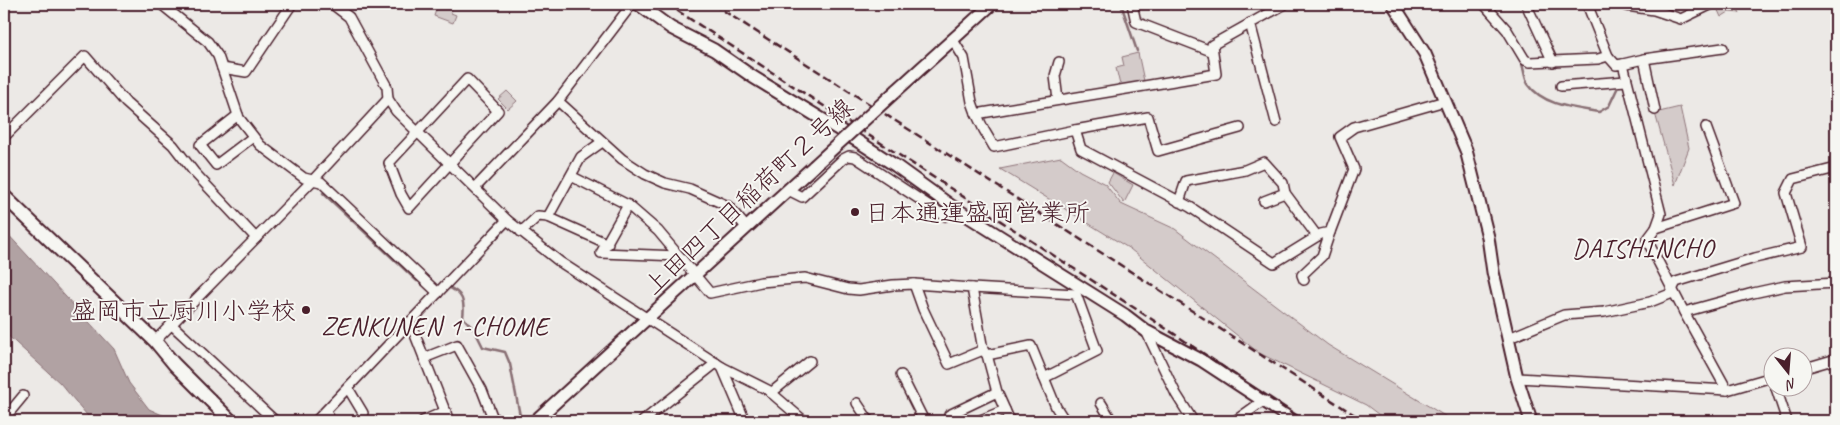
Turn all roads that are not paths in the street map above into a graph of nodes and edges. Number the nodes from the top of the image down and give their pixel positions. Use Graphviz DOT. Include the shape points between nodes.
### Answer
graph roads {
  1 [pos="161,4"];
  2 [pos="292,4"];
  3 [pos="332,4"];
  4 [pos="632,4"];
  5 [pos="638,4"];
  6 [pos="992,4"];
  7 [pos="1132,4"];
  8 [pos="1285,4"];
  9 [pos="1393,4"];
  10 [pos="1484,4"];
  11 [pos="1526,4"];
  12 [pos="1587,4"];
  13 [pos="1626,4"];
  14 [pos="1712,4"];
  15 [pos="1250,23"];
  16 [pos="953,40"];
  17 [pos="1723,48"];
  18 [pos="1212,51"];
  19 [pos="1608,56"];
  20 [pos="1644,59"];
  21 [pos="1059,62"];
  22 [pos="1553,62"];
  23 [pos="1623,64"];
  24 [pos="222,68"];
  25 [pos="1626,81"];
  26 [pos="1561,86"];
  27 [pos="388,99"];
  28 [pos="1058,100"];
  29 [pos="558,101"];
  30 [pos="1446,101"];
  31 [pos="1654,110"];
  32 [pos="976,113"];
  33 [pos="238,115"];
  34 [pos="1276,122"];
  35 [pos="1706,127"];
  36 [pos="1240,128"];
  37 [pos="1075,130"];
  38 [pos="418,132"];
  39 [pos="4,137"];
  40 [pos="252,137"];
  41 [pos="602,142"];
  42 [pos="449,163"];
  43 [pos="1836,168"];
  44 [pos="571,176"];
  45 [pos="313,180"];
  46 [pos="475,188"];
  47 [pos="788,190"];
  48 [pos="1285,192"];
  49 [pos="4,196"];
  50 [pos="1264,201"];
  51 [pos="1179,202"];
  52 [pos="628,205"];
  53 [pos="955,208"];
  54 [pos="548,217"];
  55 [pos="508,220"];
  56 [pos="746,228"];
  57 [pos="1656,228"];
  58 [pos="521,232"];
  59 [pos="1330,232"];
  60 [pos="1318,236"];
  61 [pos="256,238"];
  62 [pos="608,244"];
  63 [pos="679,256"];
  64 [pos="695,274"];
  65 [pos="1304,280"];
  66 [pos="1836,283"];
  67 [pos="914,284"];
  68 [pos="972,288"];
  69 [pos="1672,288"];
  70 [pos="438,293"];
  71 [pos="1684,312"];
  72 [pos="648,319"];
  73 [pos="410,322"];
  74 [pos="171,324"];
  75 [pos="1146,331"];
  76 [pos="1509,338"];
  77 [pos="155,341"];
  78 [pos="985,352"];
  79 [pos="424,358"];
  80 [pos="810,362"];
  81 [pos="1835,363"];
  82 [pos="719,365"];
  83 [pos="1812,367"];
  84 [pos="901,375"];
  85 [pos="1044,378"];
  86 [pos="1517,378"];
  87 [pos="1762,380"];
  88 [pos="348,388"];
  89 [pos="1727,390"];
  90 [pos="997,392"];
  91 [pos="771,393"];
  92 [pos="23,396"];
  93 [pos="1779,398"];
  94 [pos="1263,401"];
  95 [pos="857,403"];
  96 [pos="1100,403"];
  97 [pos="1005,410"];
  98 [pos="446,411"];
  99 [pos="326,412"];
  100 [pos="363,413"];
  101 [pos="948,415"];
  102 [pos="4,418"];
  103 [pos="231,421"];
  104 [pos="275,421"];
  105 [pos="316,421"];
  106 [pos="331,421"];
  107 [pos="423,421"];
  108 [pos="450,421"];
  109 [pos="494,421"];
  110 [pos="535,421"];
  111 [pos="644,421"];
  112 [pos="745,421"];
  113 [pos="804,421"];
  114 [pos="870,421"];
  115 [pos="924,421"];
  116 [pos="978,421"];
  117 [pos="1010,421"];
  118 [pos="1065,421"];
  119 [pos="1112,421"];
  120 [pos="1193,421"];
  121 [pos="1235,421"];
  122 [pos="1294,421"];
  123 [pos="1531,421"];
  124 [pos="1787,421"];
  1 -- 24 [label="street" via="208,42"];
  2 -- 24 [label="street" via="246,72"];
  3 -- 27 [label="street" via="349,17 387,87"];
  4 -- 29 [label="street"];
  5 -- 53 [label="street" via="671,28 714,50 864,145"];
  6 -- 16 [label="street, 上田四丁目稲荷町２号線"];
  7 -- 18 [label="street" via="1136,22"];
  8 -- 15 [label="street"];
  9 -- 30 [label="street" via="1425,54"];
  10 -- 22 [label="street" via="1507,30 1525,60"];
  11 -- 22 [label="street"];
  12 -- 19 [label="street"];
  13 -- 14 [label="street" via="1682,19"];
  15 -- 18 [label="street" via="1212,44"];
  15 -- 34 [label="street"];
  16 -- 32 [label="street" via="964,58"];
  16 -- 47 [label="street, 上田四丁目稲荷町２号線, bridge"];
  17 -- 20 [label="street"];
  18 -- 28 [label="street" via="1216,74"];
  19 -- 22 [label="street" via="1598,60"];
  19 -- 23 [label="street" via="1616,65"];
  20 -- 23 [label="street"];
  20 -- 31 [label="street"];
  21 -- 28 [label="street" via="1055,76"];
  23 -- 25 [label="street"];
  24 -- 33 [label="street"];
  25 -- 26 [label="street"];
  25 -- 57 [label="street" via="1661,214"];
  27 -- 38 [label="street"];
  27 -- 45 [label="street"];
  28 -- 32 [label="street"];
  29 -- 41 [label="street"];
  29 -- 46 [label="street"];
  30 -- 59 [label="street" via="1354,128 1340,137 1354,169"];
  30 -- 76 [label="street" via="1466,150"];
  32 -- 37 [label="street" via="994,147"];
  33 -- 40 [label="street"];
  33 -- 40 [label="street" via="200,145 216,165"];
  35 -- 57 [label="street" via="1734,203"];
  36 -- 37 [label="street" via="1158,151 1148,117"];
  37 -- 51 [label="street" via="1081,149"];
  38 -- 42 [label="street"];
  38 -- 42 [label="street" via="389,163 409,208"];
  38 -- 42 [label="street" via="467,80 498,112"];
  39 -- 61 [label="street" via="84,56 126,103 173,145"];
  40 -- 45 [label="street" via="304,178"];
  41 -- 44 [label="street" via="581,157"];
  41 -- 56 [label="street" via="645,174 728,206"];
  42 -- 46 [label="street"];
  43 -- 69 [label="street" via="1793,179 1786,193 1802,247 1676,282"];
  44 -- 52 [label="street"];
  44 -- 54 [label="street"];
  45 -- 61 [label="street"];
  45 -- 70 [label="street" via="331,191"];
  46 -- 55 [label="street"];
  47 -- 53 [label="street" via="802,196 849,156 945,216"];
  47 -- 56 [label="street, 上田四丁目稲荷町２号線"];
  48 -- 50 [label="street"];
  48 -- 51 [label="street" via="1283,182 1264,162 1245,170 1186,181"];
  48 -- 60 [label="street"];
  49 -- 77 [label="main road"];
  51 -- 60 [label="street" via="1274,263"];
  52 -- 62 [label="street"];
  52 -- 63 [label="street" via="658,231"];
  53 -- 75 [label="street"];
  54 -- 58 [label="street" via="538,216"];
  54 -- 62 [label="street"];
  55 -- 58 [label="street"];
  55 -- 70 [label="street"];
  56 -- 64 [label="street, 上田四丁目稲荷町２号線"];
  57 -- 69 [label="street" via="1647,240"];
  58 -- 72 [label="street" via="560,262"];
  59 -- 60 [label="street"];
  59 -- 65 [label="street" via="1322,256 1302,275"];
  61 -- 74 [label="street"];
  62 -- 63 [label="street" via="601,253"];
  63 -- 64 [label="street"];
  64 -- 67 [label="street" via="710,293 761,282 805,278 859,290"];
  64 -- 72 [label="street, 上田四丁目稲荷町２号線"];
  66 -- 71 [label="street" via="1785,286"];
  67 -- 68 [label="street"];
  67 -- 78 [label="street" via="948,364"];
  68 -- 78 [label="street"];
  68 -- 85 [label="street" via="1076,294 1097,351"];
  69 -- 71 [label="street"];
  69 -- 76 [label="street" via="1670,294 1650,302 1604,312 1564,315"];
  70 -- 73 [label="street"];
  71 -- 89 [label="street"];
  72 -- 82 [label="street"];
  72 -- 110 [label="street, 上田四丁目稲荷町２号線"];
  73 -- 79 [label="street"];
  73 -- 88 [label="street"];
  74 -- 77 [label="street"];
  74 -- 104 [label="street"];
  75 -- 94 [label="street" via="1201,360"];
  75 -- 120 [label="street" via="1176,394"];
  76 -- 86 [label="street"];
  77 -- 103 [label="main road"];
  78 -- 85 [label="street" via="1032,346"];
  78 -- 90 [label="street"];
  79 -- 98 [label="street"];
  79 -- 109 [label="street" via="456,345 482,390"];
  80 -- 91 [label="street"];
  81 -- 83 [label="street"];
  82 -- 91 [label="street"];
  82 -- 111 [label="street"];
  82 -- 112 [label="street"];
  84 -- 115 [label="street"];
  85 -- 118 [label="street"];
  86 -- 89 [label="street"];
  86 -- 123 [label="street"];
  87 -- 89 [label="street"];
  88 -- 99 [label="street"];
  88 -- 100 [label="street"];
  90 -- 97 [label="street"];
  90 -- 101 [label="street"];
  91 -- 113 [label="street"];
  92 -- 102 [label="street"];
  93 -- 124 [label="street"];
  94 -- 121 [label="street"];
  94 -- 122 [label="street"];
  95 -- 114 [label="street"];
  96 -- 119 [label="street"];
  97 -- 116 [label="street"];
  97 -- 117 [label="street"];
  98 -- 107 [label="street"];
  98 -- 108 [label="street"];
  99 -- 105 [label="street"];
  99 -- 106 [label="street"];
}
